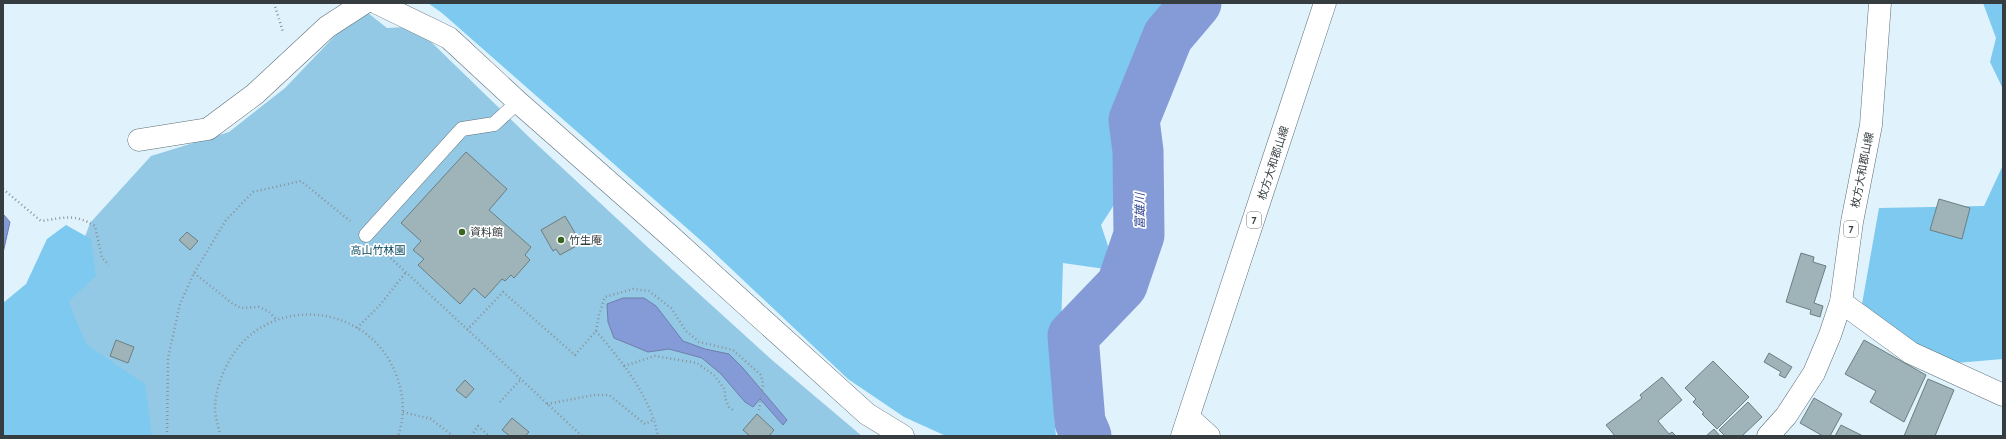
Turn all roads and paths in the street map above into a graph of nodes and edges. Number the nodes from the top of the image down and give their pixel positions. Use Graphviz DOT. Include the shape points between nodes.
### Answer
graph roads {
  1 [pos="274,3"];
  2 [pos="364,3"];
  3 [pos="377,3"];
  4 [pos="1325,3"];
  5 [pos="1880,3"];
  6 [pos="285,37"];
  7 [pos="518,102"];
  8 [pos="139,140"];
  9 [pos="3,189"];
  10 [pos="366,235"];
  11 [pos="109,265"];
  12 [pos="406,272"];
  13 [pos="194,273"];
  14 [pos="1841,302"];
  15 [pos="277,320"];
  16 [pos="357,328"];
  17 [pos="467,330"];
  18 [pos="596,331"];
  19 [pos="624,366"];
  20 [pos="521,379"];
  21 [pos="2003,395"];
  22 [pos="500,402"];
  23 [pos="547,404"];
  24 [pos="759,410"];
  25 [pos="734,411"];
  26 [pos="403,412"];
  27 [pos="655,419"];
  28 [pos="1185,427"];
  29 [pos="167,436"];
  30 [pos="220,436"];
  31 [pos="398,436"];
  32 [pos="453,436"];
  33 [pos="471,436"];
  34 [pos="489,436"];
  35 [pos="582,436"];
  36 [pos="658,436"];
  37 [pos="903,436"];
  38 [pos="1209,436"];
  39 [pos="1768,436"];
  1 -- 6 [label="path"];
  2 -- 8 [label="street" via="327,27 255,94 208,129"];
  3 -- 7 [label="street" via="449,38"];
  4 -- 28 [label="street, 枚方大和郡山線 / 7"];
  5 -- 14 [label="street, 枚方大和郡山線 / 7" via="1871,125 1852,222"];
  7 -- 10 [label="lane" via="494,124 462,129"];
  7 -- 37 [label="street" via="867,414"];
  9 -- 11 [label="path" via="41,221 83,218 95,226 102,258"];
  10 -- 12 [label="path"];
  10 -- 13 [label="path" via="301,181 253,192 226,220"];
  12 -- 16 [label="path" via="380,305"];
  12 -- 17 [label="path"];
  13 -- 15 [label="path" via="233,304 241,308 259,307"];
  13 -- 29 [label="path" via="180,304 168,358"];
  14 -- 21 [label="street" via="1911,353"];
  14 -- 39 [label="street, 枚方大和郡山線 / 7" via="1814,373 1786,416"];
  15 -- 16 [label="path" via="315,314 346,320"];
  15 -- 30 [label="path" via="255,330 234,352 220,379 215,409"];
  16 -- 26 [label="path" via="372,337 392,362 403,392"];
  17 -- 18 [label="path" via="504,292 575,355"];
  17 -- 20 [label="path"];
  18 -- 19 [label="path"];
  18 -- 24 [label="path" via="605,297 633,289 649,291 671,308 686,331 699,342 733,350 761,375 763,384"];
  19 -- 25 [label="path" via="655,356 697,363 715,376 725,390 729,407"];
  19 -- 27 [label="path"];
  20 -- 22 [label="path"];
  20 -- 23 [label="path"];
  23 -- 27 [label="path" via="609,395 645,424"];
  23 -- 35 [label="path"];
  26 -- 31 [label="path" via="403,423"];
  26 -- 32 [label="path" via="432,419"];
  27 -- 36 [label="path"];
  28 -- 38 [label="street"];
  33 -- 34 [label="path" via="478,426"];
}
